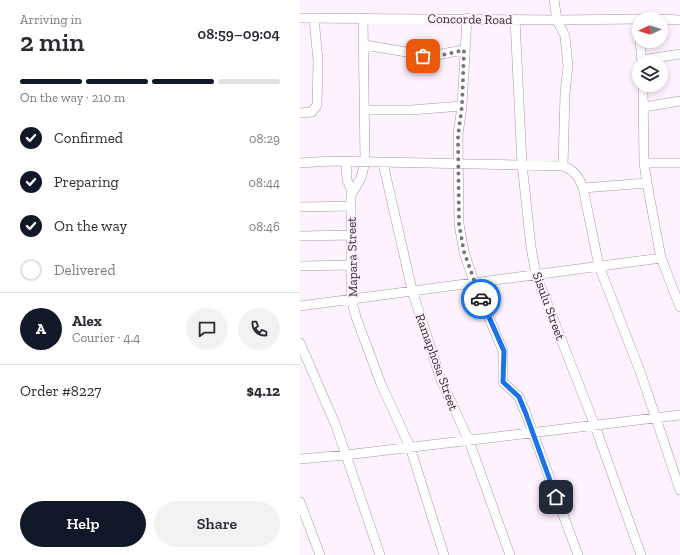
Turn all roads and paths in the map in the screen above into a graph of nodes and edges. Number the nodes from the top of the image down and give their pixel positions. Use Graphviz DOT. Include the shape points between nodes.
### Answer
graph roads {
  1 [pos="554,0"];
  2 [pos="300,18"];
  3 [pos="314,18"];
  4 [pos="363,18"];
  5 [pos="467,18"];
  6 [pos="515,19"];
  7 [pos="632,19"];
  8 [pos="668,19"];
  9 [pos="557,20"];
  10 [pos="680,20"];
  11 [pos="365,45"];
  12 [pos="464,50"];
  13 [pos="680,54"];
  14 [pos="668,57"];
  15 [pos="643,92"];
  16 [pos="680,101"];
  17 [pos="462,106"];
  18 [pos="644,107"];
  19 [pos="365,110"];
  20 [pos="300,113"];
  21 [pos="346,162"];
  22 [pos="365,162"];
  23 [pos="300,163"];
  24 [pos="383,163"];
  25 [pos="644,163"];
  26 [pos="680,163"];
  27 [pos="458,164"];
  28 [pos="522,164"];
  29 [pos="563,166"];
  30 [pos="647,183"];
  31 [pos="584,188"];
  32 [pos="352,191"];
  33 [pos="351,206"];
  34 [pos="300,207"];
  35 [pos="351,235"];
  36 [pos="300,236"];
  37 [pos="661,258"];
  38 [pos="300,266"];
  39 [pos="351,266"];
  40 [pos="600,266"];
  41 [pos="536,275"];
  42 [pos="474,282"];
  43 [pos="412,290"];
  44 [pos="351,298"];
  45 [pos="300,306"];
  46 [pos="680,307"];
  47 [pos="300,343"];
  48 [pos="680,415"];
  49 [pos="657,418"];
  50 [pos="595,426"];
  51 [pos="533,433"];
  52 [pos="469,440"];
  53 [pos="410,447"];
  54 [pos="346,455"];
  55 [pos="300,458"];
  56 [pos="680,490"];
  57 [pos="300,502"];
  58 [pos="320,555"];
  59 [pos="380,555"];
  60 [pos="444,555"];
  61 [pos="510,555"];
  62 [pos="578,555"];
  63 [pos="641,555"];
  1 -- 9 [label="street"];
  2 -- 3 [label="street, Concorde Road"];
  3 -- 4 [label="street, Concorde Road"];
  3 -- 20 [label="street" via="318,54 317,105 312,112"];
  4 -- 5 [label="street, Concorde Road"];
  4 -- 11 [label="street, Mapara Street"];
  5 -- 6 [label="street, Concorde Road"];
  5 -- 12 [label="street"];
  6 -- 9 [label="street, Concorde Road"];
  6 -- 28 [label="street, Sisulu Street"];
  7 -- 9 [label="street, Concorde Road"];
  8 -- 10 [label="street"];
  9 -- 29 [label="street" via="565,36 568,66"];
  11 -- 12 [label="street" via="430,56"];
  11 -- 19 [label="street, Mapara Street"];
  12 -- 17 [label="street"];
  13 -- 14 [label="street"];
  15 -- 18 [label="street"];
  16 -- 18 [label="street"];
  17 -- 19 [label="street"];
  17 -- 27 [label="street"];
  18 -- 25 [label="street"];
  19 -- 22 [label="street, Mapara Street"];
  21 -- 22 [label="street"];
  21 -- 23 [label="street"];
  21 -- 32 [label="street" via="347,180"];
  22 -- 24 [label="street"];
  22 -- 32 [label="street, Mapara Street" via="361,178"];
  24 -- 27 [label="street"];
  24 -- 43 [label="street, Ramaphosa Street"];
  25 -- 26 [label="street"];
  25 -- 30 [label="street"];
  27 -- 28 [label="street"];
  27 -- 42 [label="street" via="459,224 464,252"];
  28 -- 29 [label="street"];
  28 -- 41 [label="street, Sisulu Street"];
  29 -- 31 [label="street" via="576,174"];
  30 -- 31 [label="street"];
  30 -- 37 [label="street"];
  31 -- 40 [label="street"];
  32 -- 33 [label="street, Mapara Street"];
  33 -- 34 [label="street"];
  33 -- 35 [label="street, Mapara Street"];
  35 -- 36 [label="street"];
  35 -- 39 [label="street, Mapara Street"];
  37 -- 40 [label="street"];
  37 -- 46 [label="street"];
  38 -- 39 [label="street"];
  39 -- 44 [label="street, Mapara Street"];
  40 -- 41 [label="street"];
  40 -- 49 [label="street"];
  41 -- 42 [label="street"];
  41 -- 50 [label="street, Sisulu Street"];
  42 -- 43 [label="street"];
  42 -- 51 [label="street" via="504,351 503,382 519,397"];
  43 -- 44 [label="street"];
  43 -- 52 [label="street, Ramaphosa Street" via="441,380"];
  44 -- 45 [label="street"];
  44 -- 53 [label="street, Mapara Street" via="381,384"];
  47 -- 54 [label="street"];
  48 -- 49 [label="street"];
  49 -- 50 [label="street"];
  49 -- 56 [label="street"];
  50 -- 51 [label="street"];
  50 -- 63 [label="street, Sisulu Street"];
  51 -- 52 [label="street"];
  51 -- 62 [label="street"];
  52 -- 53 [label="street"];
  52 -- 61 [label="street, Ramaphosa Street"];
  53 -- 54 [label="street"];
  53 -- 60 [label="street, Mapara Street"];
  54 -- 55 [label="street"];
  54 -- 59 [label="street"];
  57 -- 58 [label="street"];
}
